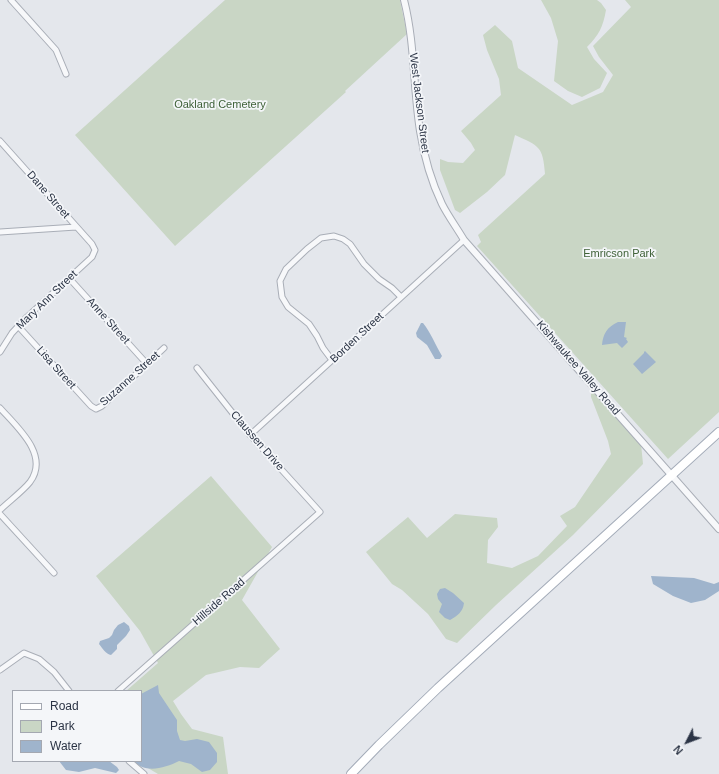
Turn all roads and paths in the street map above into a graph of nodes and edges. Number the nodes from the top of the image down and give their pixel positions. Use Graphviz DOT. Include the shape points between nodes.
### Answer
graph roads {
  1 [pos="11,0"];
  2 [pos="404,0"];
  3 [pos="66,74"];
  4 [pos="0,141"];
  5 [pos="442,204"];
  6 [pos="76,227"];
  7 [pos="0,232"];
  8 [pos="464,240"];
  9 [pos="95,250"];
  10 [pos="69,278"];
  11 [pos="401,297"];
  12 [pos="18,326"];
  13 [pos="164,348"];
  14 [pos="0,352"];
  15 [pos="332,360"];
  16 [pos="147,364"];
  17 [pos="197,368"];
  18 [pos="0,408"];
  19 [pos="96,409"];
  20 [pos="719,432"];
  21 [pos="250,435"];
  22 [pos="672,475"];
  23 [pos="0,510"];
  24 [pos="320,512"];
  25 [pos="0,514"];
  26 [pos="719,529"];
  27 [pos="54,573"];
  28 [pos="0,670"];
  29 [pos="68,690"];
  30 [pos="119,690"];
  31 [pos="130,762"];
  32 [pos="144,774"];
  33 [pos="351,774"];
  1 -- 3 [label="street" via="56,50"];
  2 -- 5 [label="street, West Jackson Street" via="410,24 425,156"];
  4 -- 6 [label="street, Dane Street"];
  5 -- 8 [label="street, Kishwaukee Valley Road"];
  6 -- 7 [label="street"];
  6 -- 9 [label="street, Dane Street"];
  8 -- 11 [label="street, Borden Street"];
  8 -- 22 [label="street, Kishwaukee Valley Road"];
  9 -- 10 [label="street, Mary Ann Street" via="92,257"];
  10 -- 12 [label="street, Mary Ann Street"];
  10 -- 16 [label="street, Anne Street"];
  11 -- 15 [label="street, Borden Street"];
  11 -- 15 [label="street" via="378,279 343,239 334,236 321,238 307,249 286,269 280,281 282,297 288,306 309,324"];
  12 -- 14 [label="street, Mary Ann Street"];
  12 -- 19 [label="street, Lisa Street"];
  13 -- 16 [label="street, Suzanne Street"];
  15 -- 21 [label="street, Borden Street"];
  16 -- 19 [label="street, Suzanne Street"];
  17 -- 21 [label="street, Claussen Drive"];
  18 -- 23 [label="street" via="27,439 35,454 36,468 30,482"];
  20 -- 22 [label="main road"];
  21 -- 24 [label="street, Claussen Drive"];
  22 -- 26 [label="street, Kishwaukee Valley Road"];
  22 -- 33 [label="main road" via="438,688"];
  24 -- 30 [label="street, Hillside Road"];
  25 -- 27 [label="street"];
  28 -- 29 [label="street" via="24,653 40,659"];
  31 -- 32 [label="street"];
}
